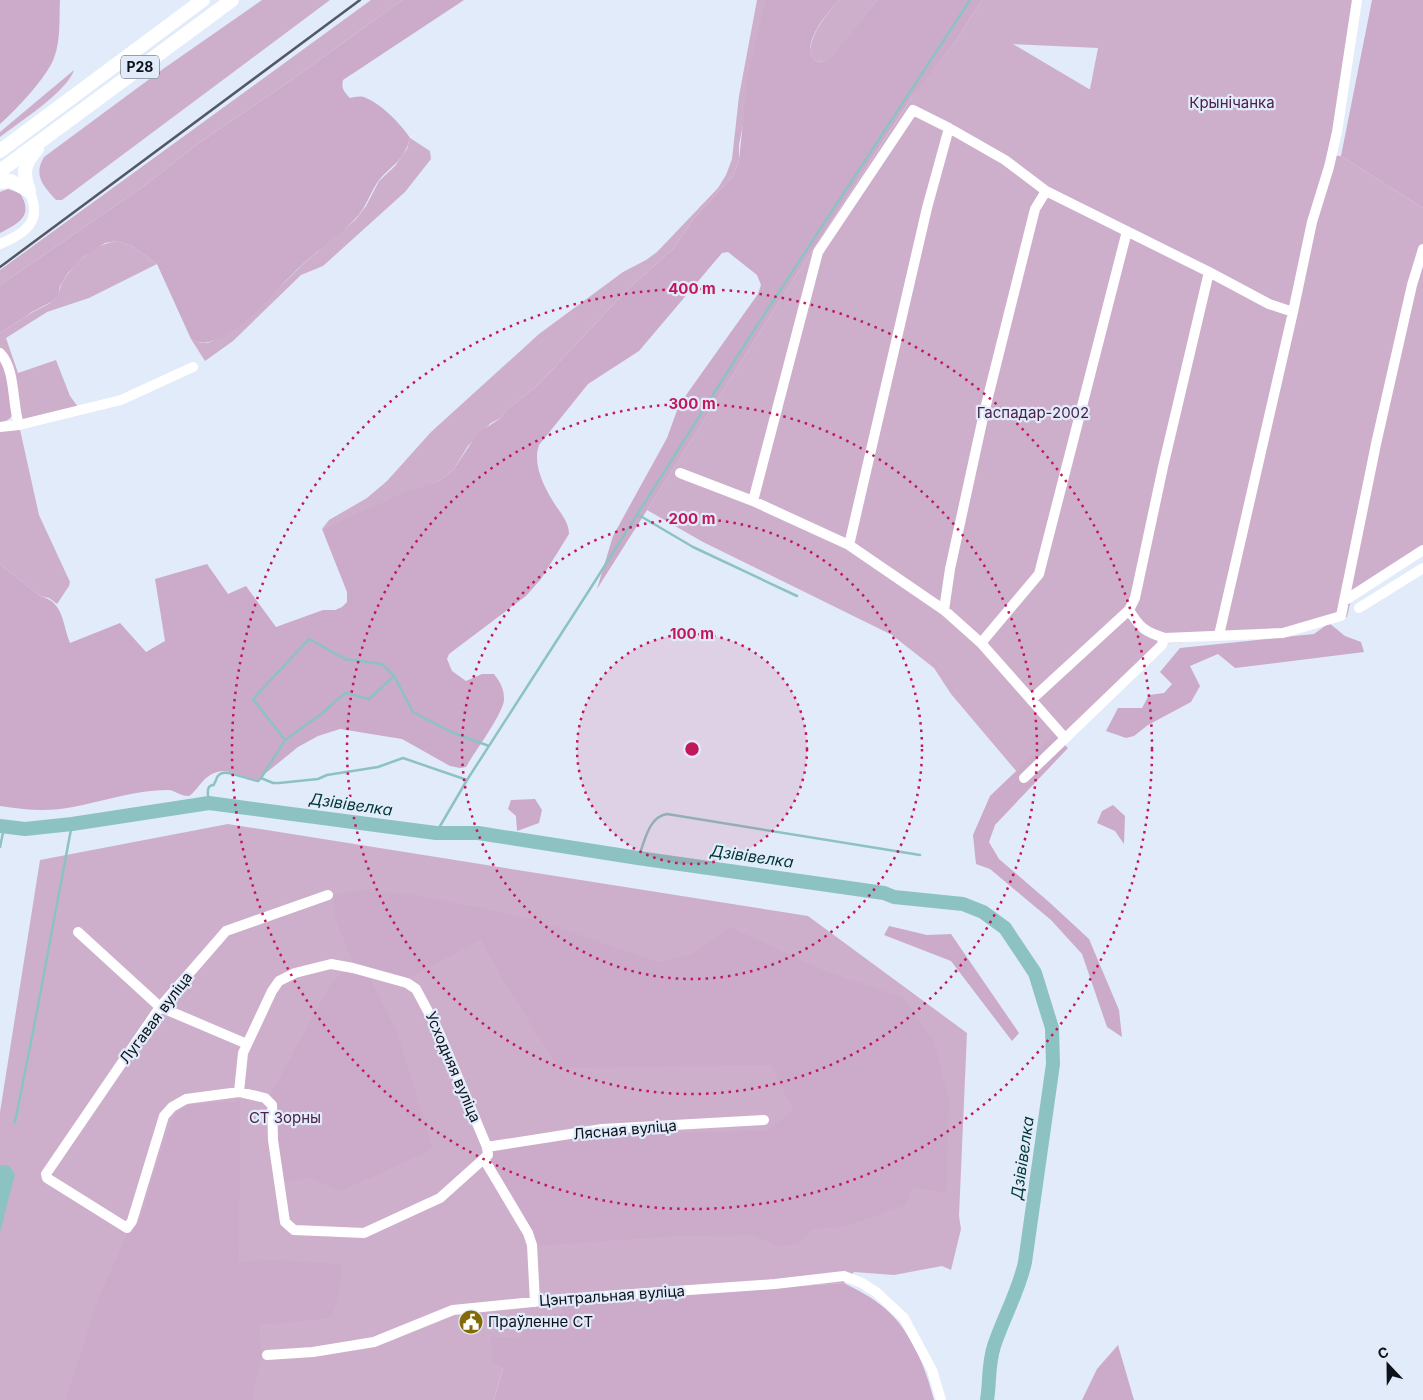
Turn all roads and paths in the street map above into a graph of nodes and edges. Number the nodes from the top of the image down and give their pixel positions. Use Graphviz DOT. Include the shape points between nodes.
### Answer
graph roads {
  1 [pos="203,0"];
  2 [pos="232,0"];
  3 [pos="1357,0"];
  4 [pos="949,128"];
  5 [pos="49,134"];
  6 [pos="0,151"];
  7 [pos="0,171"];
  8 [pos="0,182"];
  9 [pos="29,191"];
  10 [pos="1046,191"];
  11 [pos="1126,231"];
  12 [pos="0,244"];
  13 [pos="1423,249"];
  14 [pos="1210,272"];
  15 [pos="1293,312"];
  16 [pos="0,353"];
  17 [pos="193,367"];
  18 [pos="19,425"];
  19 [pos="0,427"];
  20 [pos="680,472"];
  21 [pos="753,501"];
  22 [pos="849,545"];
  23 [pos="1423,550"];
  24 [pos="1423,568"];
  25 [pos="1344,601"];
  26 [pos="1359,608"];
  27 [pos="944,610"];
  28 [pos="1129,610"];
  29 [pos="1219,635"];
  30 [pos="1166,638"];
  31 [pos="981,642"];
  32 [pos="1031,700"];
  33 [pos="1065,738"];
  34 [pos="1024,778"];
  35 [pos="328,895"];
  36 [pos="78,932"];
  37 [pos="160,1007"];
  38 [pos="247,1044"];
  39 [pos="240,1092"];
  40 [pos="764,1120"];
  41 [pos="487,1147"];
  42 [pos="484,1159"];
  43 [pos="535,1302"];
  44 [pos="268,1355"];
  45 [pos="941,1400"];
  1 -- 6 [label="highway, Р28"];
  2 -- 5 [label="highway, Р28"];
  3 -- 15 [label="street" via="1337,132 1312,222"];
  4 -- 10 [label="street" via="1005,160"];
  4 -- 21 [label="street" via="913,110 818,252"];
  4 -- 22 [label="street" via="927,208"];
  5 -- 7 [label="highway, Р28"];
  5 -- 9 [label="highway" via="24,172"];
  8 -- 9 [label="highway" via="11,181"];
  9 -- 12 [label="street" via="35,209 31,222 26,230"];
  10 -- 11 [label="street"];
  10 -- 27 [label="street" via="1035,209 984,413"];
  11 -- 14 [label="street"];
  11 -- 31 [label="street" via="1039,574"];
  13 -- 25 [label="street" via="1412,285"];
  14 -- 15 [label="street" via="1269,304"];
  14 -- 28 [label="street" via="1162,466 1135,598"];
  15 -- 29 [label="street"];
  16 -- 18 [label="street" via="10,376"];
  17 -- 18 [label="street" via="121,400"];
  18 -- 19 [label="street"];
  20 -- 21 [label="street"];
  21 -- 22 [label="street"];
  22 -- 27 [label="street"];
  23 -- 25 [label="street"];
  24 -- 26 [label="street"];
  25 -- 29 [label="street" via="1341,616 1283,633"];
  27 -- 31 [label="street"];
  28 -- 30 [label="street" via="1138,626 1150,634"];
  28 -- 32 [label="street"];
  29 -- 30 [label="street"];
  30 -- 33 [label="street"];
  31 -- 32 [label="street"];
  32 -- 33 [label="street"];
  33 -- 34 [label="street"];
  35 -- 37 [label="street, Лугавая вуліца" via="226,930"];
  36 -- 37 [label="street"];
  37 -- 38 [label="street"];
  37 -- 39 [label="street, Лугавая вуліца" via="46,1174 50,1181 127,1228 132,1221 164,1116 186,1099"];
  38 -- 39 [label="street" via="243,1052"];
  38 -- 41 [label="street, Усходняя вуліца" via="272,991 280,981 295,974 331,964 406,983 416,989 438,1030"];
  39 -- 42 [label="street" via="265,1098 272,1105 273,1140 285,1222 294,1230 364,1233 440,1198"];
  40 -- 41 [label="street, Лясная вуліца" via="602,1129"];
  41 -- 42 [label="street" via="488,1155"];
  42 -- 43 [label="street" via="532,1244"];
  43 -- 44 [label="street, Цэнтральная вуліца" via="453,1310 374,1342 313,1352"];
  43 -- 45 [label="street, Цэнтральная вуліца" via="844,1276 876,1292 904,1318 932,1370"];
}
